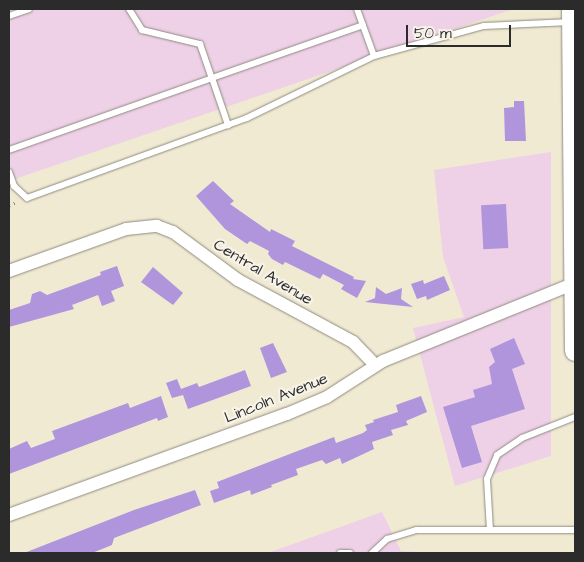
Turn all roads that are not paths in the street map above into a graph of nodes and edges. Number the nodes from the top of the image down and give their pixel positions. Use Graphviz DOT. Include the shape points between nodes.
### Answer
graph roads {
  1 [pos="29,9"];
  2 [pos="129,9"];
  3 [pos="357,9"];
  4 [pos="9,16"];
  5 [pos="572,16"];
  6 [pos="363,25"];
  7 [pos="374,56"];
  8 [pos="212,78"];
  9 [pos="574,79"];
  10 [pos="228,126"];
  11 [pos="9,150"];
  12 [pos="9,172"];
  13 [pos="9,271"];
  14 [pos="575,283"];
  15 [pos="575,351"];
  16 [pos="375,365"];
  17 [pos="575,417"];
  18 [pos="9,515"];
  19 [pos="490,530"];
  20 [pos="575,530"];
  21 [pos="340,553"];
  22 [pos="350,553"];
  23 [pos="372,553"];
  1 -- 4 [label="lane"];
  2 -- 8 [label="lane" via="142,30 200,44"];
  3 -- 6 [label="lane"];
  5 -- 7 [label="lane" via="484,26"];
  5 -- 9 [label="main road"];
  6 -- 7 [label="lane"];
  6 -- 8 [label="lane"];
  7 -- 10 [label="lane"];
  8 -- 10 [label="lane"];
  8 -- 11 [label="lane"];
  9 -- 14 [label="main road"];
  10 -- 12 [label="lane" via="27,198 14,186"];
  13 -- 16 [label="street, Central Avenue" via="126,230 157,226 173,232 238,280 353,342"];
  14 -- 15 [label="main road"];
  14 -- 16 [label="street, Lincoln Avenue"];
  16 -- 18 [label="street, Lincoln Avenue" via="327,397 287,414"];
  17 -- 19 [label="lane" via="522,438 497,455 487,479"];
  19 -- 20 [label="lane"];
  19 -- 23 [label="lane" via="416,530 387,539"];
  21 -- 22 [label="lane"];
}
